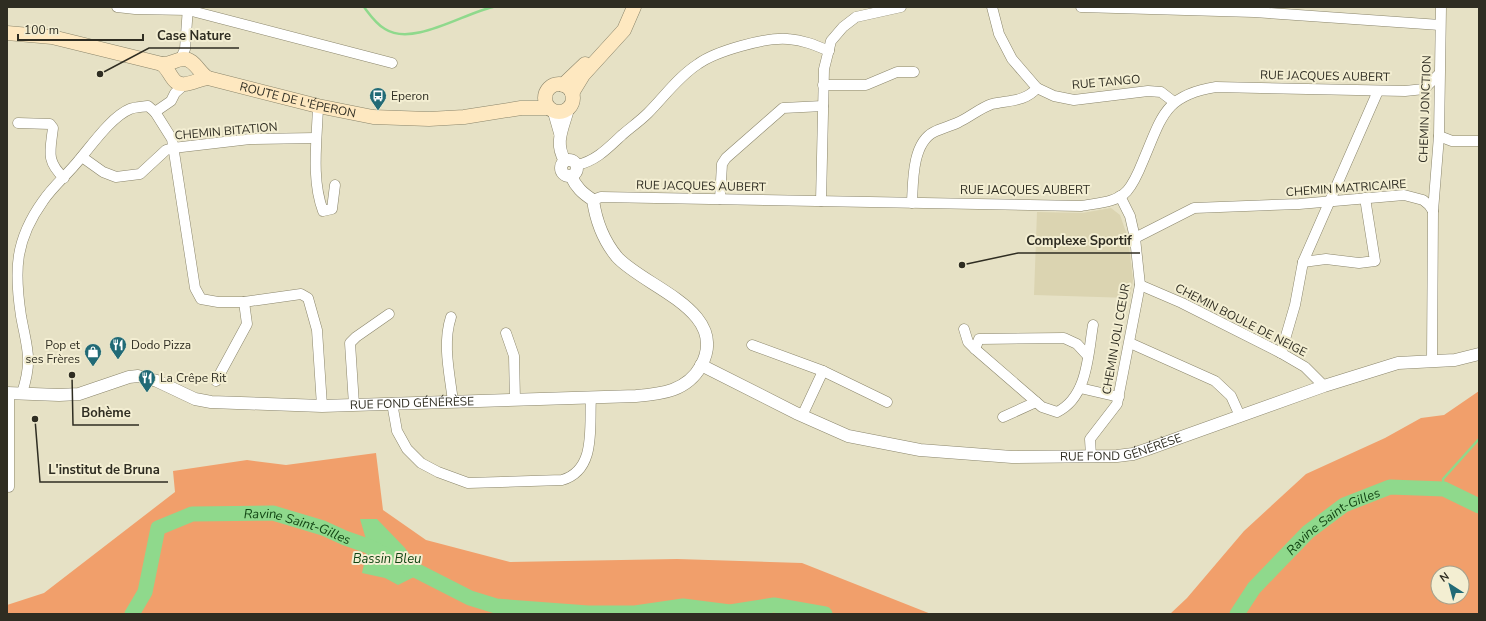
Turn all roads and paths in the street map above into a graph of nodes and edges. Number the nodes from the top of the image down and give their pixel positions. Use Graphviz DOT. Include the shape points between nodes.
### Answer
graph roads {
  1 [pos="116,7"];
  2 [pos="901,7"];
  3 [pos="992,7"];
  4 [pos="1081,7"];
  5 [pos="1441,7"];
  6 [pos="1172,8"];
  7 [pos="188,9"];
  8 [pos="633,9"];
  9 [pos="1440,25"];
  10 [pos="7,33"];
  11 [pos="829,51"];
  12 [pos="392,63"];
  13 [pos="181,70"];
  14 [pos="914,72"];
  15 [pos="1439,74"];
  16 [pos="824,85"];
  17 [pos="1037,88"];
  18 [pos="567,89"];
  19 [pos="1378,91"];
  20 [pos="1174,102"];
  21 [pos="318,106"];
  22 [pos="554,106"];
  23 [pos="823,106"];
  24 [pos="155,112"];
  25 [pos="18,123"];
  26 [pos="1439,136"];
  27 [pos="316,138"];
  28 [pos="1479,141"];
  29 [pos="173,148"];
  30 [pos="82,157"];
  31 [pos="571,163"];
  32 [pos="64,178"];
  33 [pos="335,185"];
  34 [pos="1120,196"];
  35 [pos="1365,198"];
  36 [pos="720,199"];
  37 [pos="593,200"];
  38 [pos="1331,200"];
  39 [pos="822,201"];
  40 [pos="912,203"];
  41 [pos="1433,211"];
  42 [pos="1135,238"];
  43 [pos="1303,262"];
  44 [pos="1140,285"];
  45 [pos="244,302"];
  46 [pos="389,314"];
  47 [pos="451,317"];
  48 [pos="1093,325"];
  49 [pos="964,329"];
  50 [pos="506,333"];
  51 [pos="1130,343"];
  52 [pos="752,345"];
  53 [pos="975,349"];
  54 [pos="1281,353"];
  55 [pos="1479,354"];
  56 [pos="1088,356"];
  57 [pos="1432,361"];
  58 [pos="702,365"];
  59 [pos="823,371"];
  60 [pos="216,381"];
  61 [pos="1324,386"];
  62 [pos="1080,388"];
  63 [pos="8,393"];
  64 [pos="22,393"];
  65 [pos="590,397"];
  66 [pos="1119,397"];
  67 [pos="515,400"];
  68 [pos="453,402"];
  69 [pos="887,402"];
  70 [pos="1036,402"];
  71 [pos="392,403"];
  72 [pos="354,405"];
  73 [pos="322,406"];
  74 [pos="802,416"];
  75 [pos="1240,416"];
  76 [pos="1003,417"];
  77 [pos="1091,456"];
  78 [pos="9,487"];
  1 -- 7 [label="street"];
  2 -- 11 [label="street" via="856,16 831,41"];
  3 -- 17 [label="street, RUE TANGO" via="998,34 1012,59"];
  4 -- 6 [label="street"];
  5 -- 9 [label="street, CHEMIN JONCTION"];
  6 -- 9 [label="street"];
  7 -- 12 [label="street"];
  7 -- 13 [label="street"];
  8 -- 18 [label="main road" via="581,68"];
  9 -- 15 [label="street, CHEMIN JONCTION"];
  10 -- 13 [label="main road" via="52,37"];
  11 -- 16 [label="street" via="824,69"];
  11 -- 31 [label="street" via="808,42 787,39 764,41 723,51 688,72 647,114 598,157 586,163"];
  13 -- 21 [label="main road, ROUTE DE L'ÉPERON"];
  13 -- 24 [label="street" via="171,100"];
  14 -- 16 [label="street" via="897,72 866,85"];
  15 -- 19 [label="street, RUE JACQUES AUBERT" via="1424,89"];
  15 -- 26 [label="street, CHEMIN JONCTION"];
  16 -- 23 [label="street"];
  17 -- 20 [label="street, RUE TANGO" via="1054,96 1074,100 1148,91 1161,92"];
  17 -- 40 [label="street" via="1031,95 986,107 928,136 919,149 913,172"];
  18 -- 22 [label="main road" via="572,101"];
  18 -- 22 [label="main road, ROUTE DE L'ÉPERON" via="551,86"];
  19 -- 20 [label="street, RUE JACQUES AUBERT" via="1216,87 1198,90"];
  19 -- 38 [label="street"];
  20 -- 34 [label="street, RUE JACQUES AUBERT" via="1159,125 1138,172 1127,191"];
  21 -- 22 [label="main road, ROUTE DE L'ÉPERON" via="352,114 396,119 464,117 509,109"];
  21 -- 27 [label="street"];
  22 -- 31 [label="street" via="560,133 560,152"];
  23 -- 36 [label="street" via="784,108 726,158 722,164"];
  23 -- 39 [label="street"];
  24 -- 29 [label="street" via="172,139"];
  24 -- 30 [label="street" via="148,106 129,110 105,129"];
  25 -- 32 [label="street" via="50,124 53,128 50,155 53,166"];
  26 -- 28 [label="street" via="1452,141"];
  26 -- 41 [label="street, CHEMIN JONCTION"];
  27 -- 29 [label="street, CHEMIN BITATION" via="250,139"];
  27 -- 33 [label="street" via="317,195 323,211 332,208"];
  29 -- 30 [label="street, CHEMIN BITATION" via="166,150 140,174 116,177 102,172"];
  29 -- 45 [label="street" via="195,288 201,299"];
  30 -- 32 [label="street"];
  31 -- 37 [label="street" via="577,170 571,176 575,185"];
  32 -- 64 [label="street" via="43,200 28,228 17,257 17,286 29,352 28,375"];
  34 -- 40 [label="street, RUE JACQUES AUBERT" via="1111,201 1082,206"];
  34 -- 42 [label="street, CHEMIN JOLI CŒUR" via="1130,216"];
  35 -- 38 [label="street, CHEMIN MATRICAIRE"];
  35 -- 41 [label="street, CHEMIN MATRICAIRE" via="1404,195 1423,200"];
  35 -- 43 [label="street" via="1375,261 1359,263 1326,259"];
  36 -- 37 [label="street, RUE JACQUES AUBERT"];
  36 -- 39 [label="street, RUE JACQUES AUBERT"];
  37 -- 58 [label="street" via="598,225 618,258 697,315 706,340"];
  38 -- 42 [label="street, CHEMIN MATRICAIRE" via="1194,208"];
  38 -- 43 [label="street"];
  39 -- 40 [label="street, RUE JACQUES AUBERT"];
  41 -- 57 [label="street"];
  42 -- 44 [label="street, CHEMIN JOLI CŒUR"];
  43 -- 54 [label="street" via="1295,305"];
  44 -- 51 [label="street, CHEMIN JOLI CŒUR"];
  44 -- 54 [label="street, CHEMIN BOULE DE NEIGE" via="1182,303"];
  45 -- 60 [label="street" via="247,324"];
  45 -- 73 [label="street" via="292,294 301,294 308,298 317,330"];
  46 -- 72 [label="street" via="350,343"];
  47 -- 68 [label="street" via="446,331"];
  48 -- 56 [label="street"];
  49 -- 53 [label="street" via="968,342"];
  50 -- 67 [label="street" via="514,356"];
  51 -- 66 [label="street, CHEMIN JOLI CŒUR"];
  51 -- 75 [label="street" via="1215,381 1231,396"];
  52 -- 59 [label="street"];
  53 -- 56 [label="street" via="979,340 1064,338 1077,344"];
  53 -- 70 [label="street"];
  54 -- 61 [label="street, CHEMIN BOULE DE NEIGE" via="1305,367"];
  55 -- 57 [label="street, RUE FOND GÉNÉRÈSE" via="1455,360"];
  56 -- 62 [label="street"];
  57 -- 61 [label="street, RUE FOND GÉNÉRÈSE" via="1398,363"];
  58 -- 65 [label="street, RUE FOND GÉNÉRÈSE" via="685,384 659,394"];
  58 -- 74 [label="street, RUE FOND GÉNÉRÈSE"];
  59 -- 69 [label="street"];
  59 -- 74 [label="street"];
  61 -- 75 [label="street, RUE FOND GÉNÉRÈSE"];
  62 -- 66 [label="street"];
  62 -- 70 [label="street" via="1072,402 1057,412"];
  63 -- 64 [label="street, RUE FOND GÉNÉRÈSE"];
  63 -- 78 [label="street"];
  64 -- 73 [label="street, RUE FOND GÉNÉRÈSE" via="80,394 138,376 157,381 195,399 210,402"];
  65 -- 67 [label="street, RUE FOND GÉNÉRÈSE"];
  65 -- 71 [label="street" via="588,457 576,474 562,480 468,483 421,463 407,449 397,431"];
  66 -- 77 [label="street, CHEMIN JOLI CŒUR" via="1113,410 1090,439"];
  67 -- 68 [label="street, RUE FOND GÉNÉRÈSE"];
  68 -- 71 [label="street, RUE FOND GÉNÉRÈSE"];
  70 -- 76 [label="street"];
  71 -- 72 [label="street, RUE FOND GÉNÉRÈSE"];
  72 -- 73 [label="street, RUE FOND GÉNÉRÈSE"];
  74 -- 77 [label="street, RUE FOND GÉNÉRÈSE" via="848,436 920,450 1012,457"];
  75 -- 77 [label="street, RUE FOND GÉNÉRÈSE" via="1133,454"];
}
